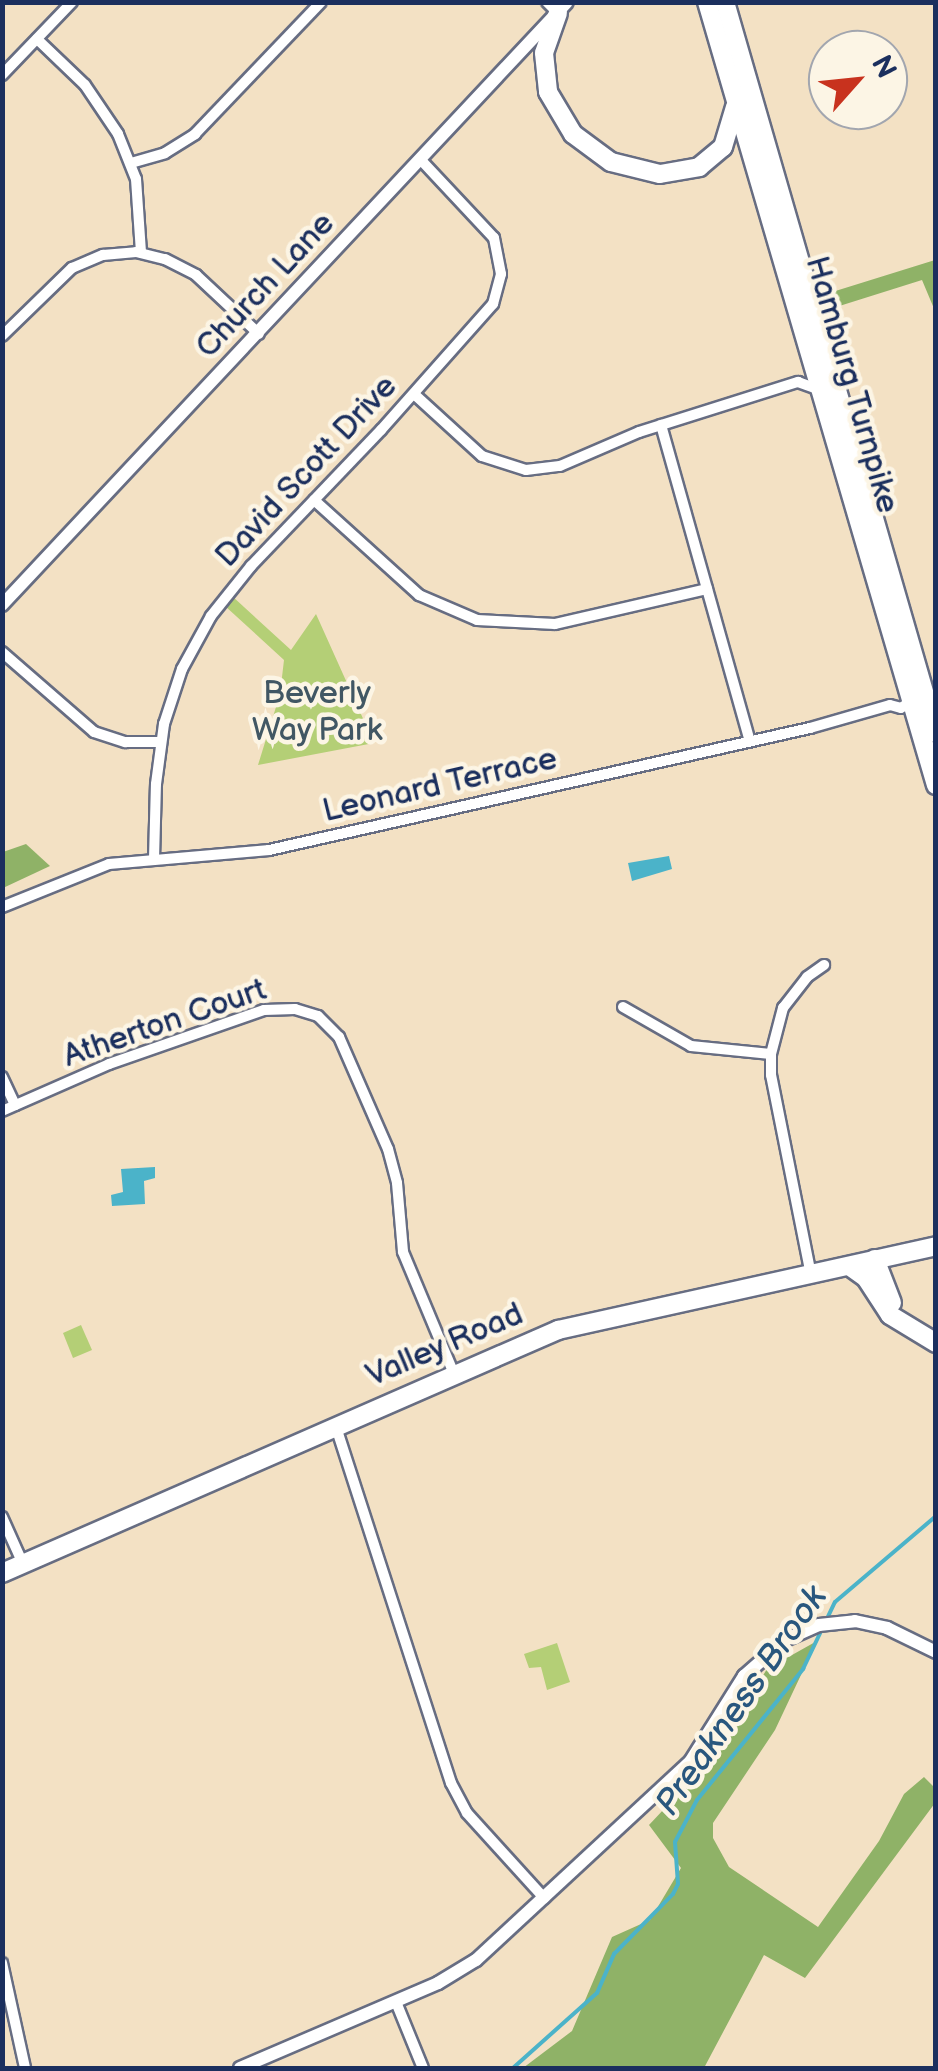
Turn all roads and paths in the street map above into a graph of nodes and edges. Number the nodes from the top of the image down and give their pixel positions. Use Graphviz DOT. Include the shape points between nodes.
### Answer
graph roads {
  1 [pos="72,2"];
  2 [pos="321,2"];
  3 [pos="707,2"];
  4 [pos="725,2"];
  5 [pos="557,6"];
  6 [pos="37,39"];
  7 [pos="2,75"];
  8 [pos="736,101"];
  9 [pos="422,161"];
  10 [pos="131,163"];
  11 [pos="140,253"];
  12 [pos="259,334"];
  13 [pos="2,336"];
  14 [pos="814,360"];
  15 [pos="798,382"];
  16 [pos="823,391"];
  17 [pos="414,394"];
  18 [pos="661,424"];
  19 [pos="314,500"];
  20 [pos="708,589"];
  21 [pos="2,605"];
  22 [pos="2,652"];
  23 [pos="911,701"];
  24 [pos="936,733"];
  25 [pos="161,742"];
  26 [pos="750,742"];
  27 [pos="936,785"];
  28 [pos="154,858"];
  29 [pos="2,907"];
  30 [pos="824,965"];
  31 [pos="623,1008"];
  32 [pos="771,1054"];
  33 [pos="2,1078"];
  34 [pos="15,1105"];
  35 [pos="2,1111"];
  36 [pos="936,1246"];
  37 [pos="875,1259"];
  38 [pos="849,1266"];
  39 [pos="810,1275"];
  40 [pos="907,1324"];
  41 [pos="936,1343"];
  42 [pos="454,1374"];
  43 [pos="336,1426"];
  44 [pos="2,1517"];
  45 [pos="23,1564"];
  46 [pos="2,1573"];
  47 [pos="936,1652"];
  48 [pos="544,1898"];
  49 [pos="2,1963"];
  50 [pos="396,2002"];
  51 [pos="25,2068"];
  52 [pos="240,2068"];
  53 [pos="423,2068"];
  1 -- 6 [label="street"];
  2 -- 10 [label="street" via="195,134"];
  3 -- 8 [label="main road, Hamburg Turnpike"];
  4 -- 24 [label="main road"];
  5 -- 8 [label="main road" via="544,53 548,92 573,134 611,162 660,174 699,166 724,147"];
  5 -- 9 [label="street, Church Lane"];
  6 -- 7 [label="street"];
  6 -- 10 [label="street" via="95,99"];
  8 -- 14 [label="main road, Hamburg Turnpike"];
  9 -- 12 [label="street, Church Lane"];
  9 -- 17 [label="street, David Scott Drive" via="486,226 498,246 501,274 484,318"];
  10 -- 11 [label="street"];
  11 -- 12 [label="street" via="196,275"];
  11 -- 13 [label="street" via="103,255 72,268"];
  12 -- 21 [label="street, Church Lane"];
  14 -- 15 [label="street"];
  14 -- 16 [label="main road, Hamburg Turnpike"];
  15 -- 16 [label="street"];
  15 -- 18 [label="street"];
  16 -- 23 [label="main road, Hamburg Turnpike"];
  17 -- 18 [label="street" via="482,456 526,470 577,461"];
  17 -- 19 [label="street, David Scott Drive"];
  18 -- 20 [label="street"];
  19 -- 20 [label="street" via="410,589 477,620 554,624"];
  19 -- 25 [label="street, David Scott Drive" via="212,616 182,669"];
  20 -- 26 [label="street"];
  22 -- 25 [label="street" via="94,732 125,742"];
  23 -- 26 [label="street, Leonard Terrace" via="898,696 890,705"];
  23 -- 27 [label="main road, Hamburg Turnpike"];
  25 -- 28 [label="street, David Scott Drive"];
  26 -- 28 [label="street, Leonard Terrace" via="269,850"];
  28 -- 29 [label="street, Leonard Terrace" via="84,871"];
  30 -- 32 [label="street" via="784,1008"];
  31 -- 32 [label="street" via="691,1046"];
  32 -- 39 [label="street"];
  33 -- 34 [label="street"];
  34 -- 35 [label="street, Atherton Court"];
  34 -- 42 [label="street, Atherton Court" via="264,1010 318,1016 339,1037 388,1148 403,1252"];
  36 -- 37 [label="main road, Valley Road"];
  37 -- 38 [label="main road, Valley Road"];
  37 -- 40 [label="main road" via="889,1299"];
  38 -- 39 [label="main road, Valley Road"];
  38 -- 40 [label="main road" via="866,1278 882,1307"];
  39 -- 42 [label="main road, Valley Road" via="558,1330"];
  40 -- 41 [label="main road"];
  42 -- 43 [label="main road, Valley Road"];
  43 -- 45 [label="main road, Valley Road"];
  43 -- 48 [label="street" via="451,1783 474,1821"];
  44 -- 45 [label="street"];
  45 -- 46 [label="main road, Valley Road"];
  47 -- 48 [label="street" via="872,1623 826,1624 785,1640 756,1663 690,1762"];
  48 -- 50 [label="street" via="476,1960"];
  49 -- 51 [label="street"];
  50 -- 52 [label="street"];
  50 -- 53 [label="street"];
}
